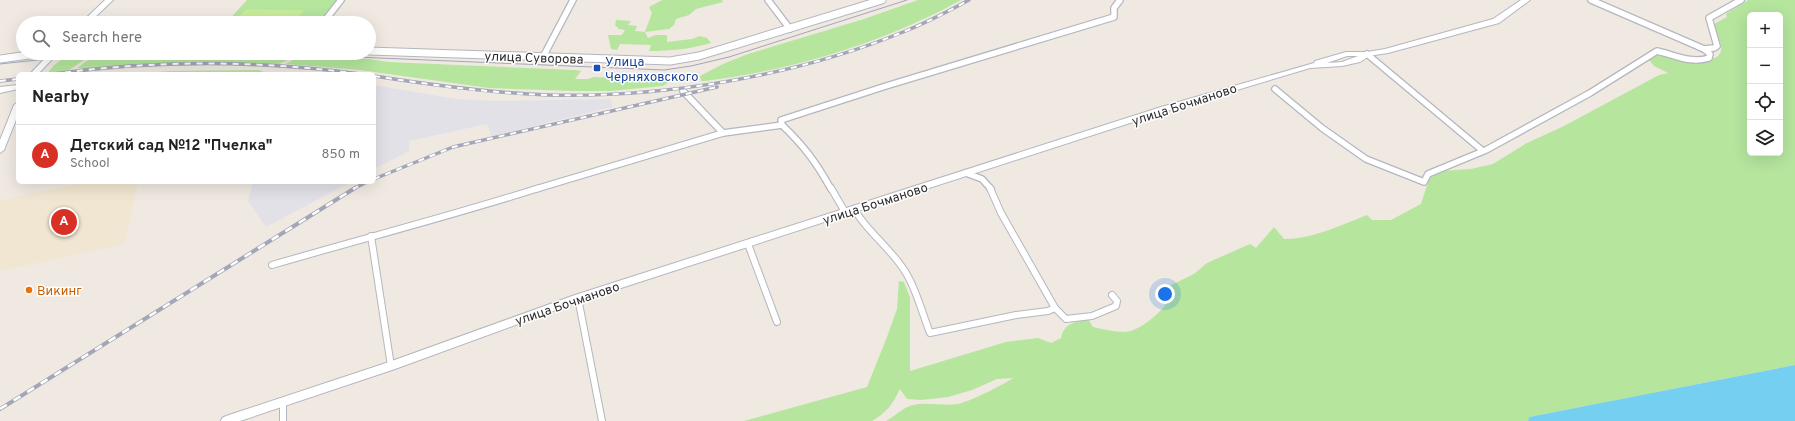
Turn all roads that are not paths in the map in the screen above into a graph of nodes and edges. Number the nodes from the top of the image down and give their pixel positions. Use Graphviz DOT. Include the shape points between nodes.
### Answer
graph roads {
  1 [pos="109,0"];
  2 [pos="341,0"];
  3 [pos="573,0"];
  4 [pos="768,0"];
  5 [pos="882,0"];
  6 [pos="1120,0"];
  7 [pos="1526,0"];
  8 [pos="1591,0"];
  9 [pos="1741,0"];
  10 [pos="92,16"];
  11 [pos="328,16"];
  12 [pos="790,29"];
  13 [pos="1704,49"];
  14 [pos="376,51"];
  15 [pos="1367,54"];
  16 [pos="16,57"];
  17 [pos="543,57"];
  18 [pos="0,59"];
  19 [pos="47,60"];
  20 [pos="36,72"];
  21 [pos="16,87"];
  22 [pos="1275,89"];
  23 [pos="0,90"];
  24 [pos="683,91"];
  25 [pos="16,111"];
  26 [pos="782,125"];
  27 [pos="723,133"];
  28 [pos="0,150"];
  29 [pos="1483,151"];
  30 [pos="966,174"];
  31 [pos="850,211"];
  32 [pos="371,236"];
  33 [pos="748,244"];
  34 [pos="272,265"];
  35 [pos="1112,295"];
  36 [pos="578,298"];
  37 [pos="1055,308"];
  38 [pos="777,322"];
  39 [pos="391,366"];
  40 [pos="283,402"];
  41 [pos="226,421"];
  42 [pos="283,421"];
  43 [pos="602,421"];
  1 -- 10 [label="main road"];
  2 -- 11 [label="street"];
  3 -- 17 [label="street"];
  4 -- 12 [label="street"];
  5 -- 12 [label="street, улица Суворова"];
  6 -- 26 [label="street" via="1115,5 1114,17 781,120"];
  7 -- 15 [label="main road, улица Бочманово" via="1496,21"];
  8 -- 13 [label="street"];
  9 -- 13 [label="street" via="1709,18 1709,26 1717,40 1717,46"];
  12 -- 17 [label="street, улица Суворова" via="699,56 670,61"];
  13 -- 29 [label="street" via="1710,54 1709,58 1703,61 1683,59 1657,51 1590,93"];
  14 -- 17 [label="street, улица Суворова"];
  15 -- 29 [label="street"];
  15 -- 30 [label="main road, улица Бочманово" via="1342,64 1310,66 1164,109"];
  16 -- 18 [label="street"];
  19 -- 20 [label="main road"];
  21 -- 23 [label="main road"];
  22 -- 29 [label="street" via="1322,128 1366,159 1424,182 1428,174"];
  24 -- 27 [label="street"];
  25 -- 28 [label="main road"];
  26 -- 27 [label="street"];
  26 -- 31 [label="street" via="802,144"];
  27 -- 32 [label="street" via="475,208"];
  30 -- 31 [label="main road, улица Бочманово"];
  30 -- 37 [label="street" via="982,179 990,187 1001,213"];
  31 -- 33 [label="main road, улица Бочманово"];
  31 -- 37 [label="street" via="907,274 930,333"];
  32 -- 34 [label="street"];
  32 -- 39 [label="street"];
  33 -- 36 [label="main road, улица Бочманово"];
  33 -- 38 [label="street"];
  35 -- 37 [label="street" via="1117,301 1116,306 1084,318 1066,319"];
  36 -- 39 [label="main road, улица Бочманово"];
  36 -- 43 [label="street"];
  39 -- 40 [label="main road, улица Бочманово"];
  40 -- 41 [label="main road, улица Бочманово"];
  40 -- 42 [label="street"];
}
